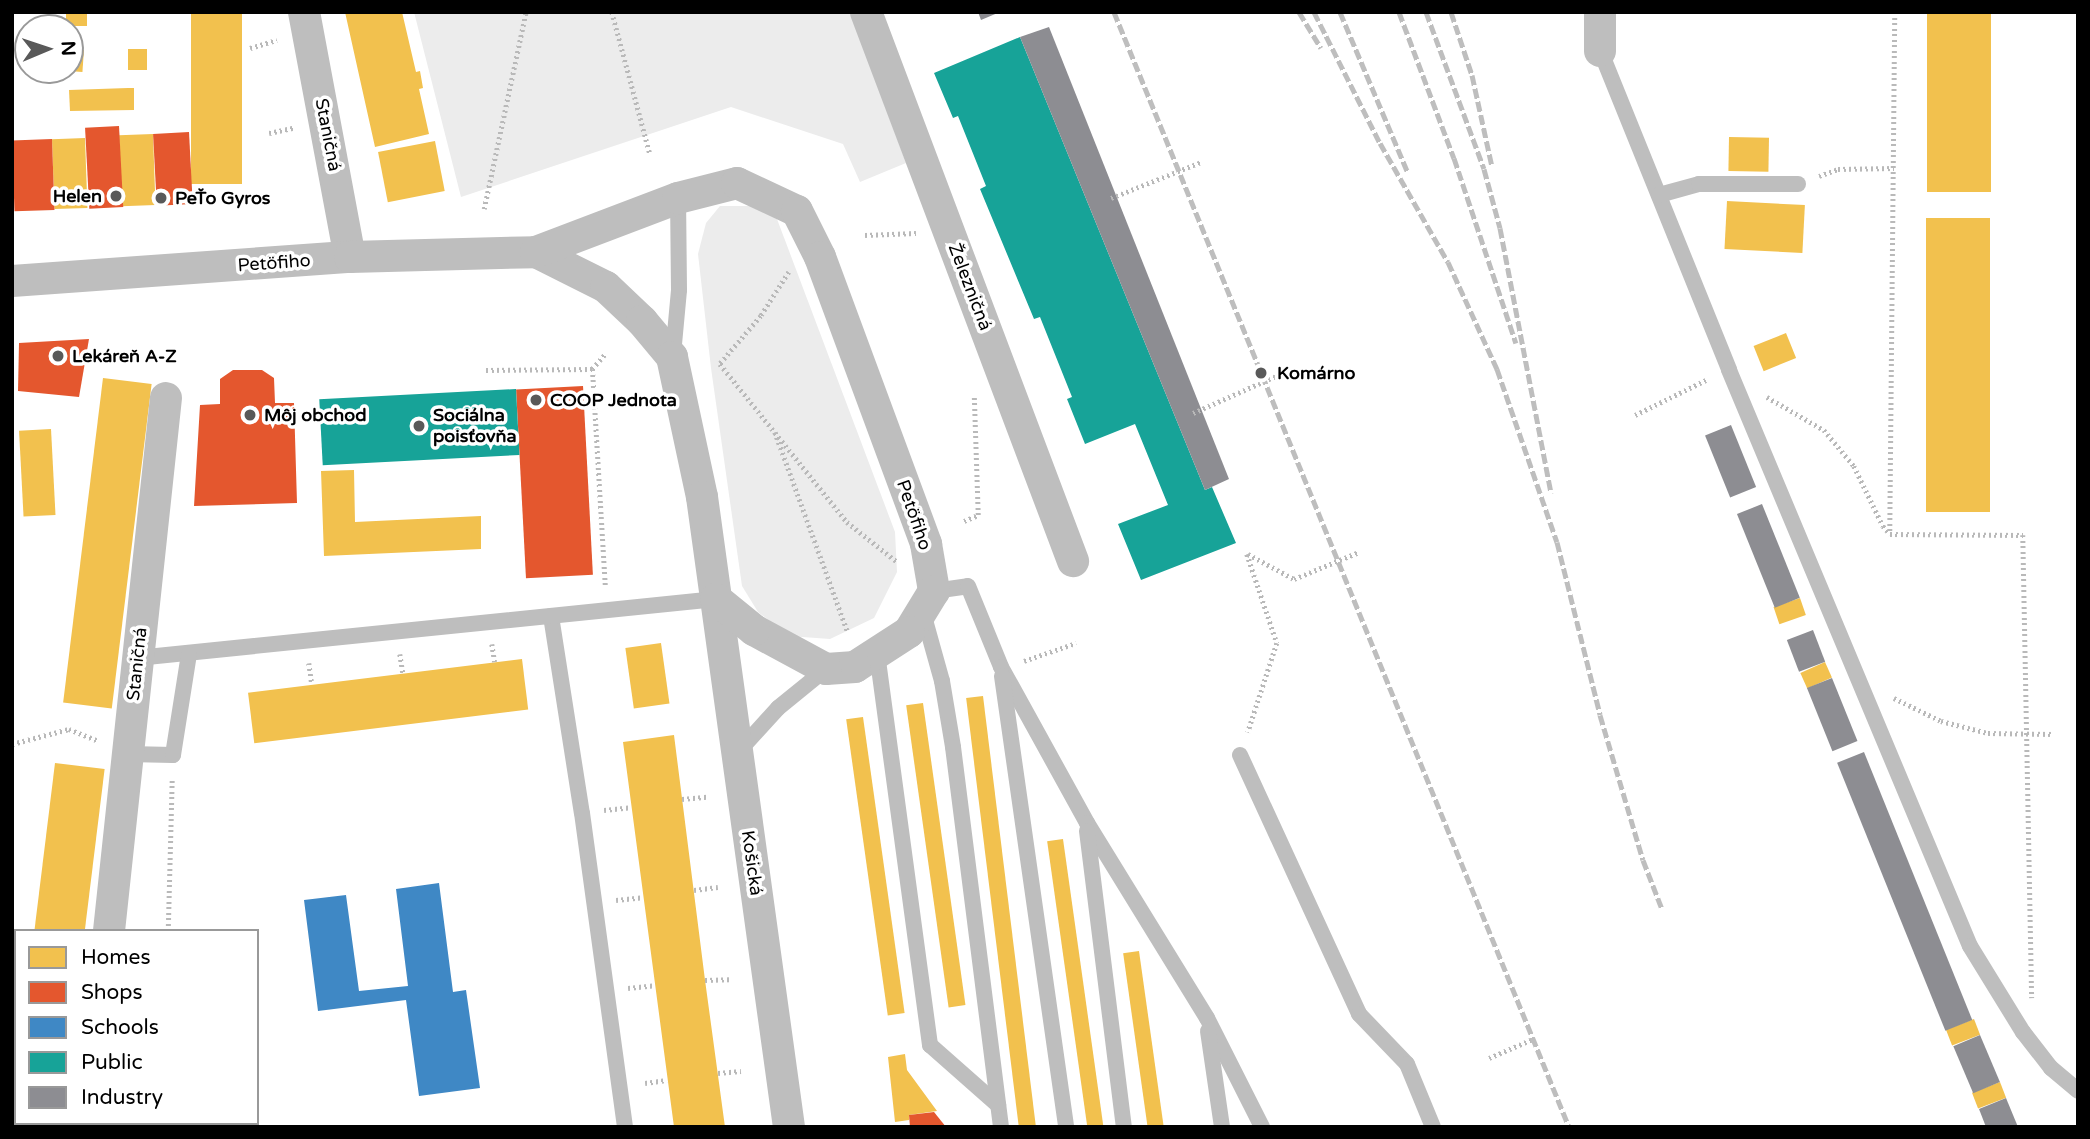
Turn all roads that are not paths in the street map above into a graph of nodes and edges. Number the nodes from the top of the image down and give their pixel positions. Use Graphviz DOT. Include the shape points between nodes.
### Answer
graph roads {
  1 [pos="304,12"];
  2 [pos="866,12"];
  3 [pos="1590,12"];
  4 [pos="1600,12"];
  5 [pos="1600,51"];
  6 [pos="1798,184"];
  7 [pos="1659,195"];
  8 [pos="678,198"];
  9 [pos="536,252"];
  10 [pos="350,257"];
  11 [pos="12,281"];
  12 [pos="672,357"];
  13 [pos="166,398"];
  14 [pos="1073,561"];
  15 [pos="716,599"];
  16 [pos="928,601"];
  17 [pos="551,616"];
  18 [pos="877,653"];
  19 [pos="189,654"];
  20 [pos="137,658"];
  21 [pos="1001,667"];
  22 [pos="826,668"];
  23 [pos="737,753"];
  24 [pos="128,754"];
  25 [pos="1240,755"];
  26 [pos="1087,823"];
  27 [pos="109,929"];
  28 [pos="1207,1018"];
  29 [pos="2078,1091"];
  30 [pos="998,1105"];
  31 [pos="625,1127"];
  32 [pos="789,1127"];
  33 [pos="1001,1127"];
  34 [pos="1066,1127"];
  35 [pos="1125,1127"];
  36 [pos="1222,1127"];
  37 [pos="1262,1127"];
  38 [pos="1433,1127"];
  1 -- 10 [label="street, Staničná"];
  2 -- 14 [label="street, Železničná"];
  3 -- 5 [label="lane"];
  4 -- 5 [label="street"];
  5 -- 7 [label="lane"];
  6 -- 7 [label="lane" via="1699,184"];
  7 -- 29 [label="lane" via="1970,946 2033,1045"];
  8 -- 9 [label="street, Petöfiho"];
  8 -- 12 [label="lane"];
  8 -- 16 [label="street, Petöfiho" via="737,183 797,211 820,257 926,544"];
  9 -- 10 [label="street, Petöfiho"];
  9 -- 12 [label="street, Petöfiho" via="606,287"];
  10 -- 11 [label="street, Petöfiho"];
  12 -- 15 [label="street, Petöfiho" via="702,496"];
  13 -- 20 [label="street, Staničná"];
  15 -- 17 [label="lane"];
  15 -- 22 [label="street" via="754,630"];
  15 -- 23 [label="street, Košická"];
  16 -- 18 [label="street" via="909,632"];
  16 -- 21 [label="lane" via="968,586"];
  16 -- 30 [label="lane" via="951,734"];
  17 -- 19 [label="lane"];
  17 -- 31 [label="lane"];
  18 -- 22 [label="street" via="855,667"];
  18 -- 30 [label="lane" via="930,1045"];
  19 -- 20 [label="lane"];
  19 -- 24 [label="lane" via="173,755"];
  20 -- 24 [label="street, Staničná"];
  21 -- 26 [label="lane"];
  21 -- 34 [label="lane"];
  22 -- 23 [label="lane" via="778,708"];
  23 -- 32 [label="street, Košická"];
  24 -- 27 [label="street, Staničná"];
  25 -- 38 [label="lane" via="1359,1014 1407,1064"];
  26 -- 28 [label="lane"];
  26 -- 35 [label="lane"];
  28 -- 36 [label="lane"];
  28 -- 37 [label="lane"];
  30 -- 33 [label="lane"];
}
